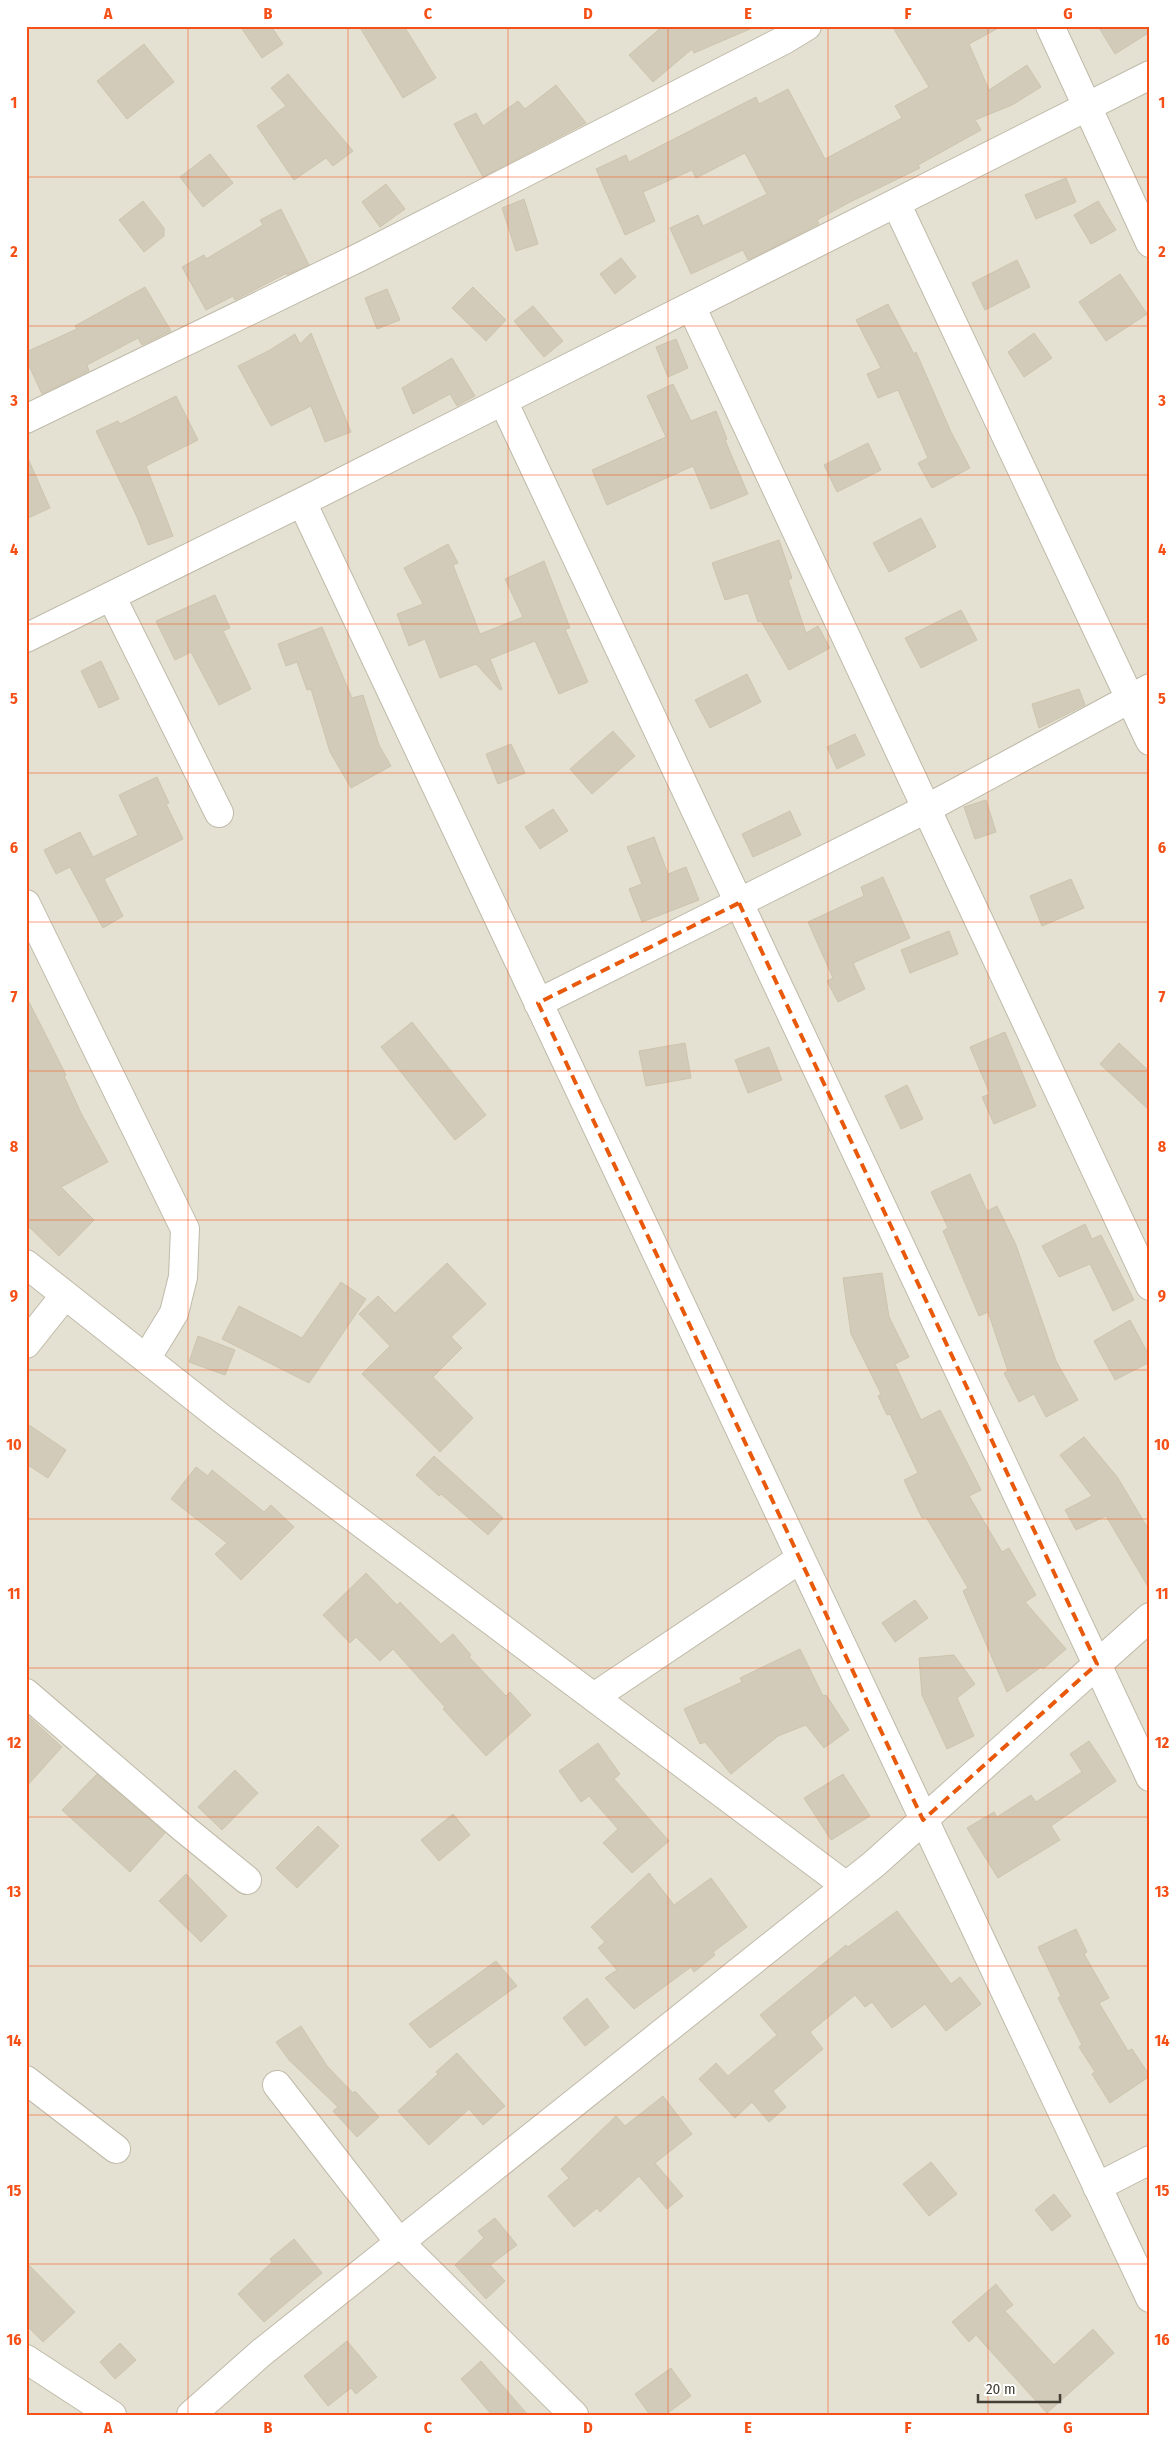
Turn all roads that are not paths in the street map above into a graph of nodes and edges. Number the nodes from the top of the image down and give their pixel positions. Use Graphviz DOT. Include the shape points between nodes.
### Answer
graph roads {
  1 [pos="807,26"];
  2 [pos="1050,26"];
  3 [pos="1150,75"];
  4 [pos="1087,107"];
  5 [pos="896,202"];
  6 [pos="1150,244"];
  7 [pos="691,306"];
  8 [pos="503,401"];
  9 [pos="26,419"];
  10 [pos="302,502"];
  11 [pos="111,596"];
  12 [pos="26,638"];
  13 [pos="1140,694"];
  14 [pos="1150,741"];
  15 [pos="926,809"];
  16 [pos="219,813"];
  17 [pos="739,903"];
  18 [pos="26,904"];
  19 [pos="538,1003"];
  20 [pos="26,1264"];
  21 [pos="1150,1286"];
  22 [pos="65,1295"];
  23 [pos="26,1344"];
  24 [pos="146,1359"];
  25 [pos="800,1559"];
  26 [pos="1150,1618"];
  27 [pos="1097,1664"];
  28 [pos="26,1693"];
  29 [pos="594,1697"];
  30 [pos="1150,1777"];
  31 [pos="923,1820"];
  32 [pos="247,1880"];
  33 [pos="846,1886"];
  34 [pos="26,2080"];
  35 [pos="277,2085"];
  36 [pos="116,2149"];
  37 [pos="1150,2160"];
  38 [pos="1097,2186"];
  39 [pos="399,2242"];
  40 [pos="1150,2298"];
  41 [pos="26,2359"];
  42 [pos="112,2415"];
  43 [pos="191,2415"];
  44 [pos="574,2415"];
  1 -- 9 [label="street" via="360,257"];
  2 -- 4 [label="street"];
  3 -- 4 [label="street"];
  4 -- 5 [label="street"];
  4 -- 6 [label="street"];
  5 -- 7 [label="street"];
  5 -- 13 [label="street"];
  7 -- 8 [label="street"];
  7 -- 15 [label="street"];
  8 -- 10 [label="street"];
  8 -- 17 [label="street"];
  10 -- 11 [label="street"];
  10 -- 19 [label="street"];
  11 -- 12 [label="street"];
  11 -- 16 [label="street"];
  13 -- 14 [label="street"];
  13 -- 15 [label="street"];
  15 -- 17 [label="street"];
  15 -- 21 [label="street"];
  17 -- 19 [label="street"];
  17 -- 27 [label="street"];
  18 -- 24 [label="street" via="185,1229 183,1277 174,1313"];
  19 -- 25 [label="street"];
  20 -- 22 [label="street"];
  22 -- 23 [label="street"];
  22 -- 24 [label="street"];
  24 -- 29 [label="street"];
  25 -- 29 [label="street"];
  25 -- 31 [label="street"];
  26 -- 27 [label="street"];
  27 -- 30 [label="street"];
  27 -- 31 [label="street"];
  28 -- 32 [label="street"];
  29 -- 33 [label="street"];
  31 -- 33 [label="street"];
  31 -- 38 [label="street"];
  33 -- 39 [label="street"];
  34 -- 36 [label="street"];
  35 -- 39 [label="street"];
  37 -- 38 [label="street"];
  38 -- 40 [label="street"];
  39 -- 43 [label="street" via="261,2352"];
  39 -- 44 [label="street"];
  41 -- 42 [label="street"];
}
